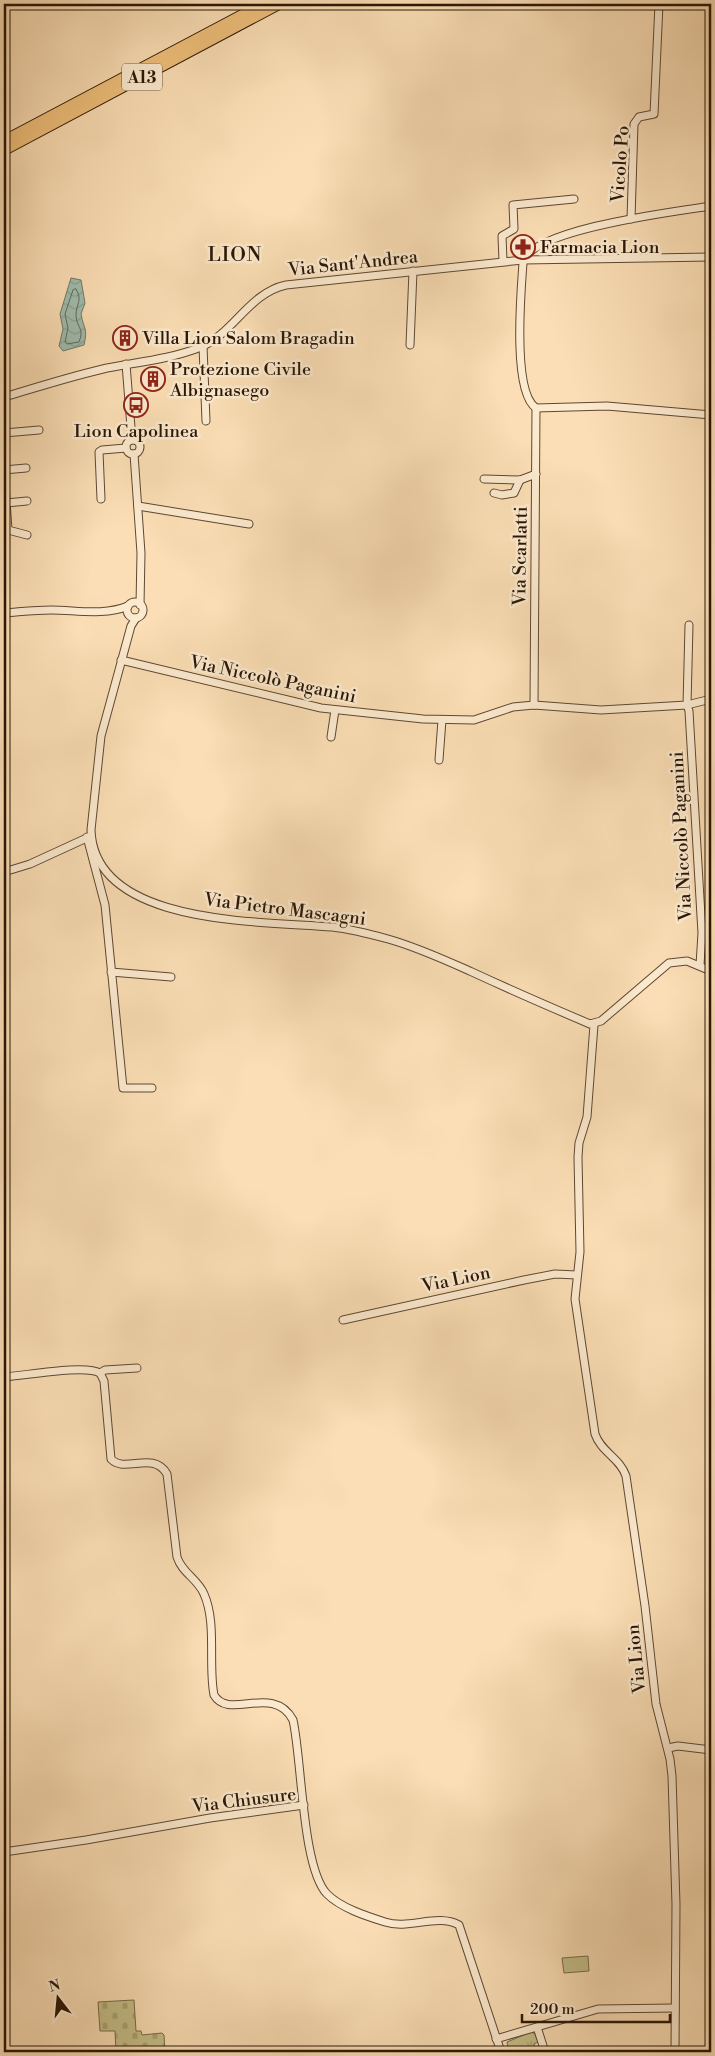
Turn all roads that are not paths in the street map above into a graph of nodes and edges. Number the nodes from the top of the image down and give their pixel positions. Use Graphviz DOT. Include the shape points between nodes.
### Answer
graph roads {
  1 [pos="262,4"];
  2 [pos="279,4"];
  3 [pos="659,4"];
  4 [pos="4,141"];
  5 [pos="4,150"];
  6 [pos="574,199"];
  7 [pos="711,206"];
  8 [pos="631,219"];
  9 [pos="711,257"];
  10 [pos="523,260"];
  11 [pos="503,261"];
  12 [pos="413,271"];
  13 [pos="410,345"];
  14 [pos="203,346"];
  15 [pos="126,364"];
  16 [pos="4,398"];
  17 [pos="536,408"];
  18 [pos="711,415"];
  19 [pos="206,421"];
  20 [pos="39,430"];
  21 [pos="4,433"];
  22 [pos="132,440"];
  23 [pos="126,448"];
  24 [pos="134,454"];
  25 [pos="26,468"];
  26 [pos="4,470"];
  27 [pos="536,474"];
  28 [pos="484,479"];
  29 [pos="520,480"];
  30 [pos="494,492"];
  31 [pos="101,499"];
  32 [pos="28,501"];
  33 [pos="6,503"];
  34 [pos="138,506"];
  35 [pos="5,511"];
  36 [pos="249,524"];
  37 [pos="27,536"];
  38 [pos="139,594"];
  39 [pos="140,605"];
  40 [pos="131,611"];
  41 [pos="4,612"];
  42 [pos="689,625"];
  43 [pos="121,660"];
  44 [pos="711,699"];
  45 [pos="534,705"];
  46 [pos="686,705"];
  47 [pos="335,710"];
  48 [pos="442,720"];
  49 [pos="332,736"];
  50 [pos="439,760"];
  51 [pos="89,836"];
  52 [pos="93,854"];
  53 [pos="4,872"];
  54 [pos="700,966"];
  55 [pos="711,971"];
  56 [pos="111,972"];
  57 [pos="171,977"];
  58 [pos="594,1024"];
  59 [pos="152,1088"];
  60 [pos="577,1275"];
  61 [pos="343,1320"];
  62 [pos="137,1368"];
  63 [pos="100,1373"];
  64 [pos="4,1377"];
  65 [pos="668,1748"];
  66 [pos="711,1750"];
  67 [pos="304,1805"];
  68 [pos="4,1852"];
  69 [pos="675,2008"];
  70 [pos="537,2027"];
  71 [pos="496,2039"];
  72 [pos="501,2052"];
  73 [pos="545,2052"];
  74 [pos="675,2052"];
  1 -- 4 [label="highway, A13"];
  2 -- 5 [label="highway, A13"];
  3 -- 8 [label="street, Vicolo Po" via="654,114 639,117 634,124"];
  6 -- 11 [label="street" via="514,205 514,229 502,236"];
  7 -- 8 [label="street"];
  8 -- 10 [label="street" via="566,234 531,250"];
  9 -- 10 [label="street, Via Sant'Andrea"];
  10 -- 11 [label="street, Via Sant'Andrea"];
  10 -- 17 [label="street" via="520,368 528,401"];
  11 -- 12 [label="street, Via Sant'Andrea"];
  12 -- 13 [label="street"];
  12 -- 14 [label="street, Via Sant'Andrea" via="274,287"];
  14 -- 15 [label="street, Via Sant'Andrea"];
  14 -- 19 [label="street"];
  15 -- 16 [label="street, Via Sant'Andrea"];
  15 -- 22 [label="street"];
  17 -- 18 [label="street" via="607,406"];
  17 -- 27 [label="street, Via Scarlatti"];
  20 -- 21 [label="street"];
  22 -- 23 [label="street"];
  22 -- 24 [label="street" via="139,446"];
  23 -- 24 [label="street"];
  23 -- 31 [label="street" via="98,452"];
  24 -- 34 [label="street"];
  25 -- 26 [label="street"];
  26 -- 33 [label="street"];
  27 -- 29 [label="street"];
  27 -- 45 [label="street, Via Scarlatti"];
  28 -- 29 [label="street"];
  29 -- 30 [label="street" via="514,493 502,495"];
  32 -- 33 [label="street"];
  33 -- 35 [label="street"];
  34 -- 36 [label="street"];
  34 -- 38 [label="street" via="142,559"];
  35 -- 37 [label="street" via="8,530"];
  38 -- 39 [label="street"];
  38 -- 40 [label="street, Via Pietro Mascagni"];
  39 -- 40 [label="street"];
  39 -- 40 [label="street" via="142,612"];
  40 -- 41 [label="street"];
  40 -- 43 [label="street, Via Pietro Mascagni" via="131,626"];
  42 -- 46 [label="street, Via Niccolò Paganini"];
  43 -- 47 [label="street, Via Niccolò Paganini"];
  43 -- 51 [label="street, Via Pietro Mascagni" via="101,736"];
  44 -- 46 [label="street, Via Niccolò Paganini"];
  45 -- 46 [label="street, Via Niccolò Paganini" via="601,710"];
  45 -- 48 [label="street, Via Niccolò Paganini" via="513,707 474,720"];
  46 -- 54 [label="street, Via Niccolò Paganini" via="697,819 702,933"];
  47 -- 48 [label="street, Via Niccolò Paganini"];
  47 -- 49 [label="street"];
  48 -- 50 [label="street"];
  51 -- 52 [label="street, Via Pietro Mascagni"];
  51 -- 53 [label="street" via="30,864"];
  52 -- 56 [label="street, Via Pietro Mascagni" via="105,905"];
  52 -- 58 [label="street, Via Pietro Mascagni" via="116,883 143,898 202,916 335,928 389,939"];
  54 -- 55 [label="street"];
  54 -- 58 [label="street" via="681,960 669,963 602,1021"];
  56 -- 57 [label="street"];
  56 -- 59 [label="street, Via Pietro Mascagni" via="123,1088"];
  58 -- 60 [label="street, Via Lion" via="588,1117 578,1165 580,1252"];
  60 -- 61 [label="street, Via Lion" via="532,1278"];
  60 -- 65 [label="street, Via Lion" via="576,1308 595,1434 603,1450 620,1464 626,1476 656,1704"];
  62 -- 63 [label="street"];
  63 -- 64 [label="street" via="95,1370 62,1371"];
  63 -- 67 [label="street" via="104,1381 111,1459 119,1464 152,1463 167,1474 180,1567 204,1593 207,1603 214,1695 225,1706 267,1702 291,1715"];
  65 -- 66 [label="street"];
  65 -- 69 [label="street, Via Lion" via="675,1814"];
  67 -- 68 [label="street, Via Chiusure"];
  67 -- 71 [label="street, Via Chiusure" via="314,1871 323,1889 333,1899 390,1924 447,1920 460,1925"];
  69 -- 70 [label="street" via="598,2009"];
  69 -- 74 [label="street, Via Lion"];
  70 -- 71 [label="street"];
  70 -- 73 [label="street"];
  71 -- 72 [label="street, Via Chiusure"];
}
